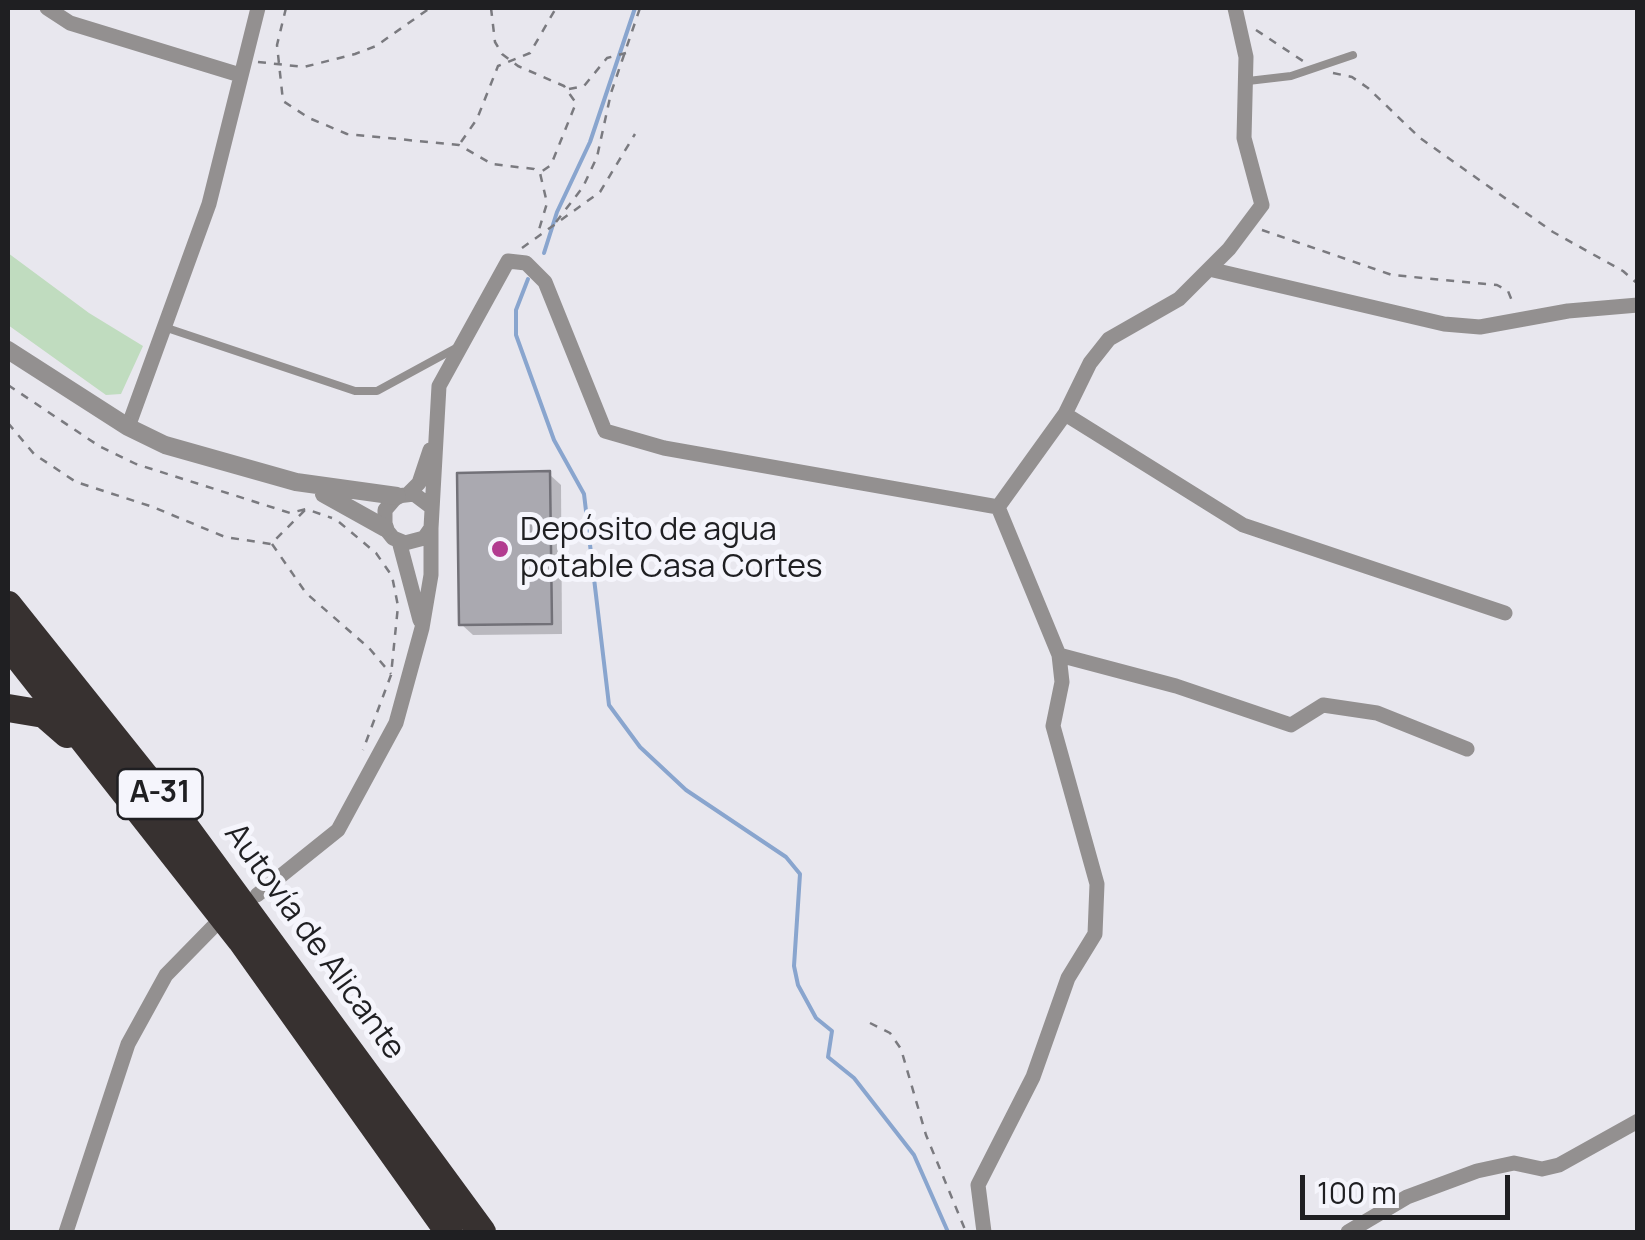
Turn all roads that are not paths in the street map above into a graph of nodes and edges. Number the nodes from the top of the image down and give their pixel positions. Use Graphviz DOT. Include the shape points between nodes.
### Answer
graph roads {
  1 [pos="47,8"];
  2 [pos="258,8"];
  3 [pos="1235,8"];
  4 [pos="1353,55"];
  5 [pos="242,67"];
  6 [pos="1248,81"];
  7 [pos="1209,270"];
  8 [pos="1638,305"];
  9 [pos="164,327"];
  10 [pos="456,348"];
  11 [pos="8,350"];
  12 [pos="1065,414"];
  13 [pos="436,422"];
  14 [pos="128,427"];
  15 [pos="296,482"];
  16 [pos="402,495"];
  17 [pos="430,506"];
  18 [pos="998,507"];
  19 [pos="431,528"];
  20 [pos="392,534"];
  21 [pos="8,606"];
  22 [pos="1505,613"];
  23 [pos="422,628"];
  24 [pos="8,644"];
  25 [pos="1058,655"];
  26 [pos="8,708"];
  27 [pos="1467,749"];
  28 [pos="114,775"];
  29 [pos="257,895"];
  30 [pos="213,927"];
  31 [pos="1638,1122"];
  32 [pos="68,1226"];
  33 [pos="85,1232"];
  34 [pos="449,1232"];
  35 [pos="482,1232"];
  36 [pos="984,1232"];
  37 [pos="1348,1232"];
  1 -- 5 [label="street" via="70,23"];
  2 -- 5 [label="street"];
  3 -- 6 [label="street"];
  4 -- 6 [label="lane"];
  5 -- 9 [label="street" via="209,204"];
  6 -- 7 [label="street" via="1244,138 1262,205"];
  7 -- 8 [label="street" via="1480,328"];
  7 -- 12 [label="street" via="1179,299 1109,339"];
  9 -- 10 [label="lane" via="355,391 377,391"];
  9 -- 14 [label="street"];
  10 -- 13 [label="street" via="439,386"];
  10 -- 18 [label="street" via="508,261 526,263 545,282 605,431 664,448"];
  11 -- 14 [label="street"];
  12 -- 18 [label="street"];
  12 -- 22 [label="street" via="1243,525"];
  13 -- 16 [label="street" via="419,483"];
  13 -- 17 [label="street"];
  14 -- 15 [label="street"];
  15 -- 16 [label="street"];
  15 -- 20 [label="street"];
  16 -- 17 [label="street"];
  16 -- 20 [label="street" via="386,510"];
  17 -- 19 [label="street"];
  18 -- 25 [label="street"];
  19 -- 20 [label="street" via="418,541"];
  19 -- 23 [label="street"];
  20 -- 23 [label="street"];
  21 -- 35 [label="highway, Autovía de Alicante / A-31" via="183,824"];
  23 -- 29 [label="street" via="396,723 338,830"];
  24 -- 28 [label="highway, Autovía de Alicante / A-31"];
  25 -- 27 [label="street" via="1291,724 1323,704 1377,713"];
  25 -- 36 [label="street" via="1062,682 1054,726 1097,884 1096,934 1068,978 1033,1078 978,1184"];
  26 -- 28 [label="highway" via="44,714 88,760"];
  28 -- 34 [label="highway, Autovía de Alicante / A-31"];
  30 -- 32 [label="street" via="166,974 128,1044"];
  31 -- 37 [label="street" via="1559,1165 1542,1170 1514,1163 1476,1171 1407,1198"];
  32 -- 33 [label="street"];
}
